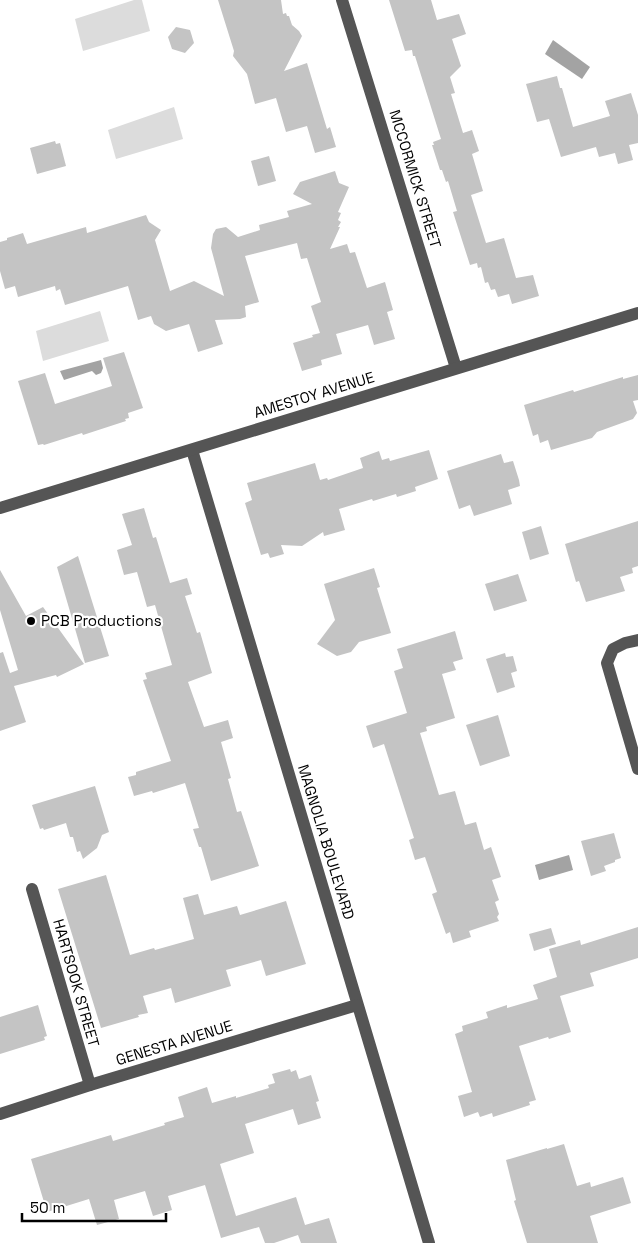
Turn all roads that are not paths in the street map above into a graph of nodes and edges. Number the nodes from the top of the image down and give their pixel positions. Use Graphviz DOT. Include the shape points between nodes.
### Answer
graph roads {
  1 [pos="342,0"];
  2 [pos="638,313"];
  3 [pos="456,368"];
  4 [pos="192,450"];
  5 [pos="0,508"];
  6 [pos="638,640"];
  7 [pos="638,769"];
  8 [pos="32,889"];
  9 [pos="357,1005"];
  10 [pos="90,1085"];
  11 [pos="0,1114"];
  12 [pos="429,1243"];
  1 -- 3 [label="street, MCCORMICK STREET"];
  2 -- 3 [label="street, AMESTOY AVENUE"];
  3 -- 4 [label="street, AMESTOY AVENUE"];
  4 -- 5 [label="street, AMESTOY AVENUE"];
  4 -- 9 [label="street, MAGNOLIA BOULEVARD"];
  6 -- 7 [label="street" via="613,649 607,664"];
  8 -- 10 [label="street, HARTSOOK STREET"];
  9 -- 10 [label="street, GENESTA AVENUE"];
  9 -- 12 [label="street, MAGNOLIA BOULEVARD"];
  10 -- 11 [label="street, GENESTA AVENUE"];
}
